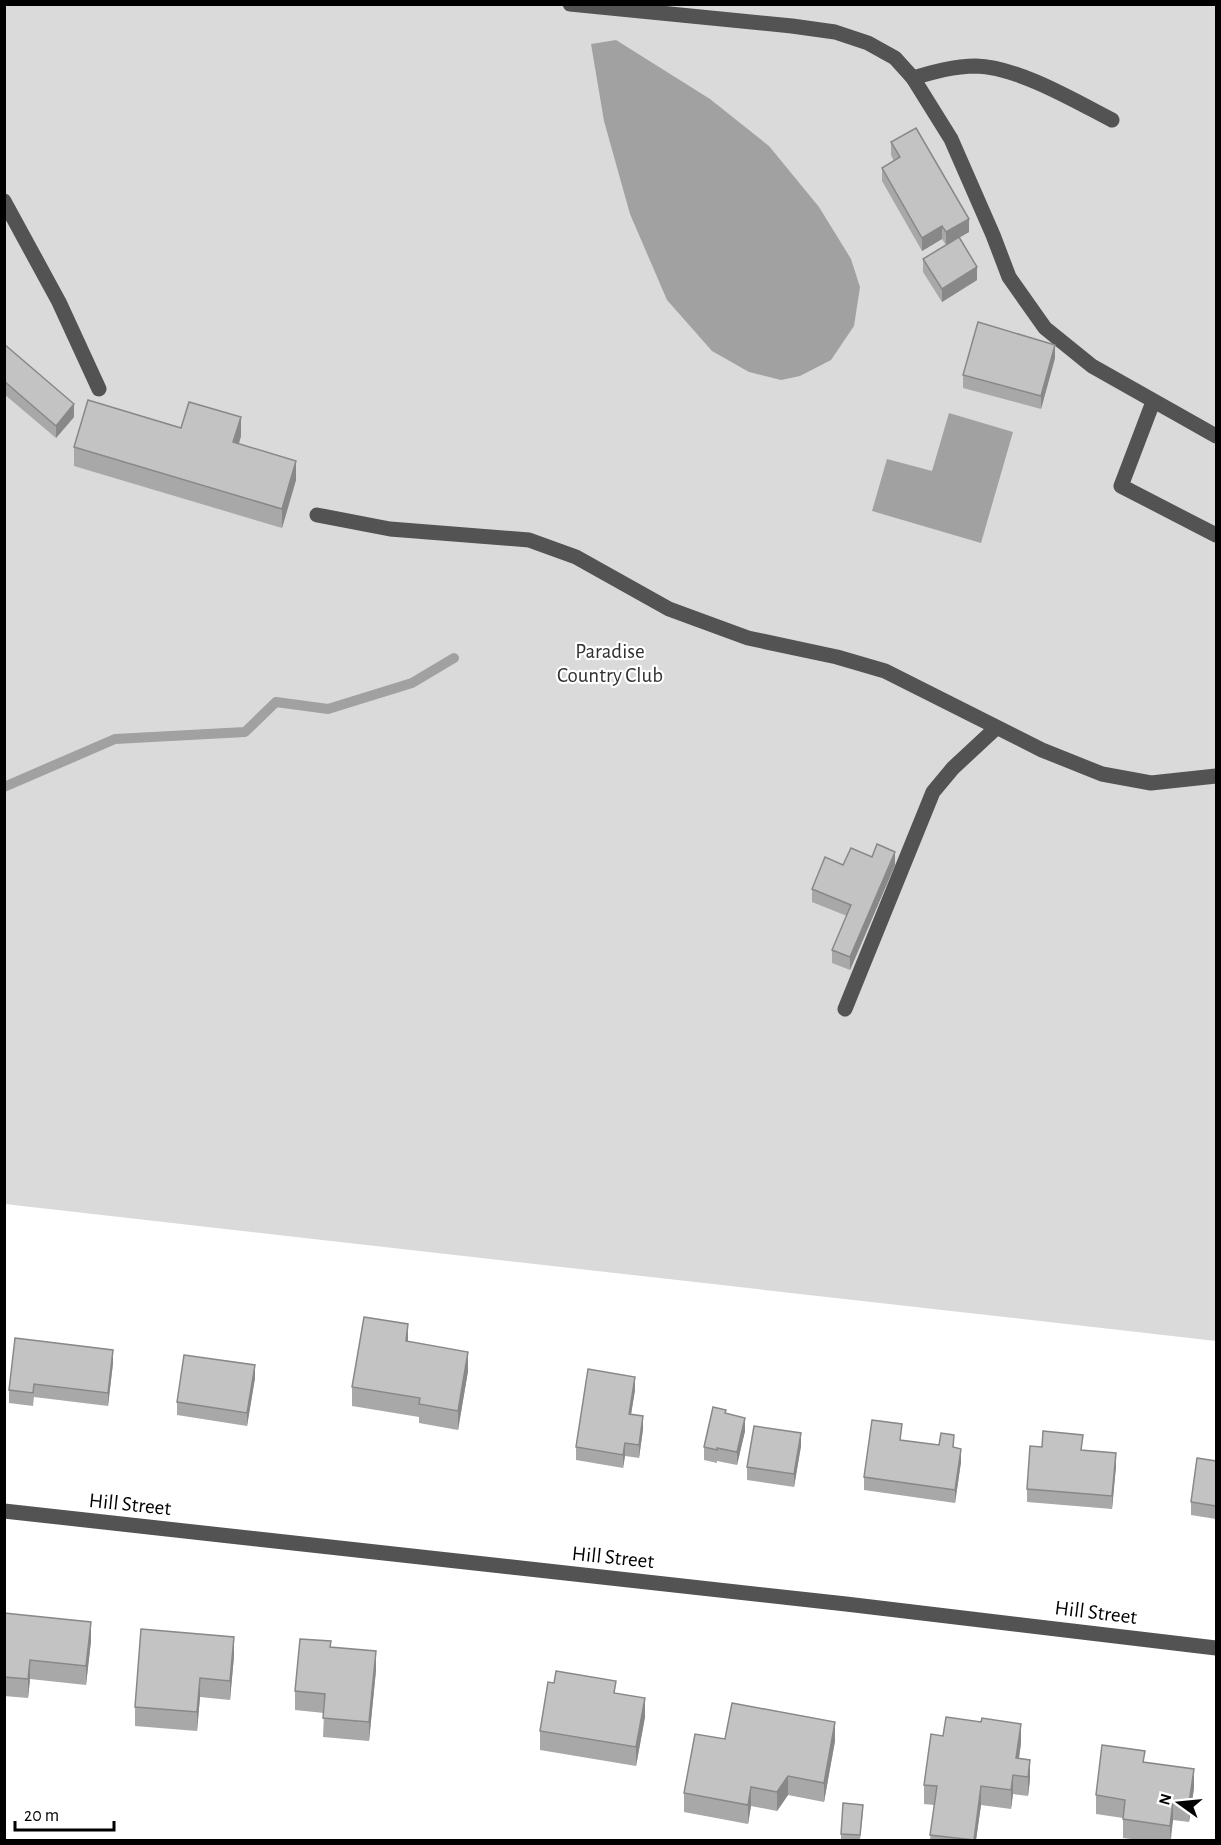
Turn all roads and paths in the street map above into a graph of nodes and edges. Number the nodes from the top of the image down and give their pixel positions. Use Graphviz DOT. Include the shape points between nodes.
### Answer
graph roads {
  1 [pos="570,4"];
  2 [pos="913,78"];
  3 [pos="1112,120"];
  4 [pos="4,201"];
  5 [pos="99,389"];
  6 [pos="1153,402"];
  7 [pos="1216,436"];
  8 [pos="316,515"];
  9 [pos="1216,535"];
  10 [pos="996,728"];
  11 [pos="1216,776"];
  12 [pos="845,1009"];
  13 [pos="4,1511"];
  14 [pos="1216,1648"];
  1 -- 2 [label="street" via="835,32 868,43 895,58"];
  2 -- 3 [label="street" via="941,69 977,66 1011,73"];
  2 -- 6 [label="street" via="951,139 1009,277 1045,328 1092,366"];
  4 -- 5 [label="street" via="59,302"];
  6 -- 7 [label="street"];
  6 -- 9 [label="street" via="1121,486"];
  8 -- 10 [label="street" via="390,529 529,540 576,557 669,609 748,638 885,671"];
  10 -- 11 [label="street" via="1102,774 1151,783"];
  10 -- 12 [label="street" via="933,792"];
  13 -- 14 [label="street, Hill Street"];
}
